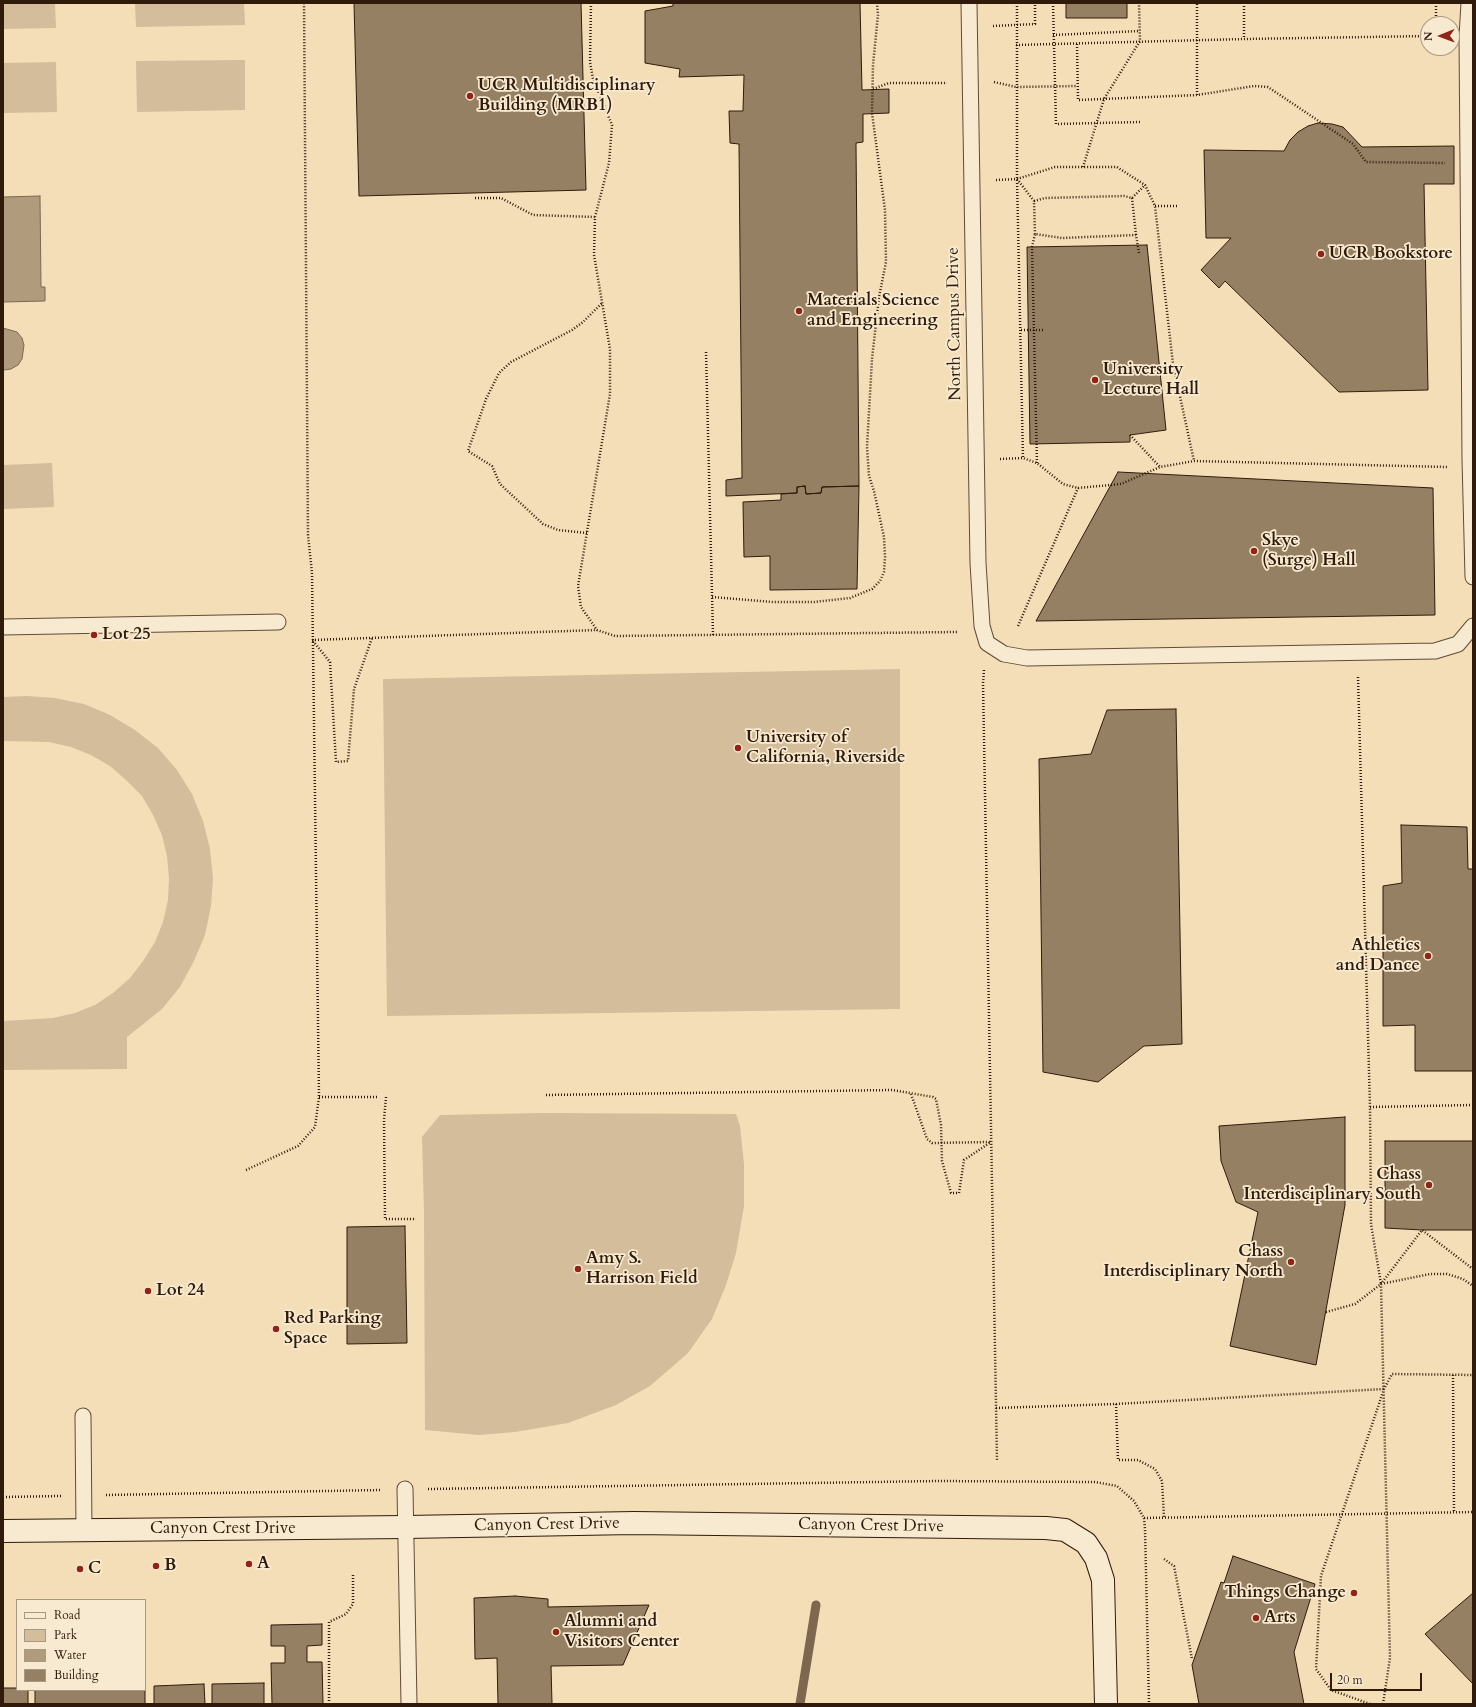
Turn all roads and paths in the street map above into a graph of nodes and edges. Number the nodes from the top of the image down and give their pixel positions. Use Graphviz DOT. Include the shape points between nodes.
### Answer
graph roads {
  1 [pos="304,3"];
  2 [pos="591,3"];
  3 [pos="877,3"];
  4 [pos="970,3"];
  5 [pos="1017,3"];
  6 [pos="1035,3"];
  7 [pos="1053,3"];
  8 [pos="1139,3"];
  9 [pos="1197,3"];
  10 [pos="1244,3"];
  11 [pos="1436,3"];
  12 [pos="1469,3"];
  13 [pos="1436,16"];
  14 [pos="1017,24"];
  15 [pos="992,26"];
  16 [pos="1140,31"];
  17 [pos="1054,35"];
  18 [pos="1420,36"];
  19 [pos="1244,39"];
  20 [pos="1197,40"];
  21 [pos="1140,41"];
  22 [pos="1053,44"];
  23 [pos="1077,44"];
  24 [pos="1016,45"];
  25 [pos="994,82"];
  26 [pos="970,83"];
  27 [pos="1054,86"];
  28 [pos="1077,86"];
  29 [pos="1016,87"];
  30 [pos="872,89"];
  31 [pos="1197,95"];
  32 [pos="1104,99"];
  33 [pos="1140,122"];
  34 [pos="1096,123"];
  35 [pos="1468,164"];
  36 [pos="1083,167"];
  37 [pos="1017,179"];
  38 [pos="996,180"];
  39 [pos="1145,185"];
  40 [pos="475,198"];
  41 [pos="1132,198"];
  42 [pos="1034,202"];
  43 [pos="1155,206"];
  44 [pos="1179,206"];
  45 [pos="595,217"];
  46 [pos="1036,234"];
  47 [pos="1136,236"];
  48 [pos="1138,253"];
  49 [pos="602,303"];
  50 [pos="1021,330"];
  51 [pos="1033,330"];
  52 [pos="1045,330"];
  53 [pos="706,352"];
  54 [pos="1130,435"];
  55 [pos="1023,458"];
  56 [pos="1000,459"];
  57 [pos="1194,461"];
  58 [pos="1037,463"];
  59 [pos="1452,467"];
  60 [pos="1160,468"];
  61 [pos="1078,488"];
  62 [pos="586,533"];
  63 [pos="1473,577"];
  64 [pos="712,597"];
  65 [pos="278,622"];
  66 [pos="1018,626"];
  67 [pos="1473,626"];
  68 [pos="3,627"];
  69 [pos="597,630"];
  70 [pos="957,632"];
  71 [pos="713,635"];
  72 [pos="372,638"];
  73 [pos="312,640"];
  74 [pos="987,643"];
  75 [pos="1358,677"];
  76 [pos="911,1094"];
  77 [pos="546,1095"];
  78 [pos="319,1097"];
  79 [pos="377,1097"];
  80 [pos="386,1097"];
  81 [pos="1473,1105"];
  82 [pos="1370,1107"];
  83 [pos="942,1142"];
  84 [pos="990,1142"];
  85 [pos="246,1170"];
  86 [pos="416,1219"];
  87 [pos="1473,1268"];
  88 [pos="1381,1284"];
  89 [pos="1473,1286"];
  90 [pos="1326,1312"];
  91 [pos="1453,1375"];
  92 [pos="1473,1375"];
  93 [pos="1384,1389"];
  94 [pos="1116,1404"];
  95 [pos="996,1408"];
  96 [pos="83,1416"];
  97 [pos="997,1461"];
  98 [pos="405,1489"];
  99 [pos="84,1496"];
  100 [pos="3,1497"];
  101 [pos="1454,1512"];
  102 [pos="1473,1512"];
  103 [pos="1387,1514"];
  104 [pos="1341,1515"];
  105 [pos="1164,1517"];
  106 [pos="1144,1518"];
  107 [pos="406,1527"];
  108 [pos="84,1530"];
  109 [pos="3,1531"];
  110 [pos="1164,1559"];
  111 [pos="353,1576"];
  112 [pos="1192,1659"];
  113 [pos="329,1704"];
  114 [pos="409,1704"];
  115 [pos="1106,1704"];
  116 [pos="1149,1704"];
  117 [pos="1370,1704"];
  118 [pos="1383,1704"];
  1 -- 73 [label="path" via="308,535 312,572"];
  2 -- 45 [label="path" via="590,62 593,79 612,125 609,163"];
  3 -- 30 [label="path"];
  4 -- 26 [label="lane, North Campus Drive"];
  5 -- 14 [label="path"];
  6 -- 14 [label="path" via="1035,24"];
  7 -- 17 [label="path"];
  8 -- 16 [label="path"];
  9 -- 20 [label="path"];
  10 -- 19 [label="path"];
  11 -- 13 [label="path"];
  12 -- 35 [label="lane"];
  14 -- 15 [label="path"];
  14 -- 24 [label="path"];
  16 -- 17 [label="path"];
  16 -- 21 [label="path"];
  17 -- 22 [label="path"];
  18 -- 19 [label="path"];
  19 -- 20 [label="path"];
  20 -- 21 [label="path"];
  20 -- 31 [label="path"];
  21 -- 23 [label="path"];
  21 -- 32 [label="path"];
  22 -- 23 [label="path"];
  22 -- 24 [label="path"];
  22 -- 27 [label="path"];
  23 -- 28 [label="path"];
  24 -- 29 [label="path"];
  25 -- 29 [label="path"];
  26 -- 30 [label="path" via="889,83"];
  26 -- 74 [label="lane, North Campus Drive" via="978,563 982,626"];
  27 -- 28 [label="path"];
  27 -- 29 [label="path"];
  27 -- 34 [label="path" via="1056,124"];
  28 -- 32 [label="path" via="1078,100"];
  29 -- 37 [label="path"];
  30 -- 64 [label="path" via="872,113 885,210 886,262 872,359 867,464 884,537 884,572 872,589 850,598 814,602 773,602"];
  31 -- 32 [label="path"];
  31 -- 35 [label="path" via="1254,86 1268,87 1353,144 1366,162"];
  32 -- 34 [label="path"];
  33 -- 34 [label="path"];
  34 -- 36 [label="path"];
  35 -- 63 [label="lane"];
  36 -- 37 [label="path" via="1055,167"];
  36 -- 39 [label="path" via="1117,167"];
  37 -- 38 [label="path"];
  37 -- 42 [label="path"];
  37 -- 50 [label="path"];
  39 -- 41 [label="path"];
  39 -- 43 [label="path"];
  40 -- 45 [label="path" via="501,198 533,215"];
  41 -- 42 [label="path" via="1045,198"];
  41 -- 47 [label="path"];
  42 -- 46 [label="path"];
  43 -- 44 [label="path"];
  43 -- 57 [label="path" via="1173,364"];
  45 -- 49 [label="path" via="594,255"];
  46 -- 47 [label="path" via="1062,238"];
  46 -- 51 [label="path" via="1032,247"];
  47 -- 48 [label="path"];
  49 -- 62 [label="path" via="610,348 610,394"];
  49 -- 62 [label="path" via="572,330 511,362 499,373 486,399 468,451 492,466 500,484 543,524 558,530"];
  50 -- 51 [label="path"];
  50 -- 55 [label="path"];
  51 -- 52 [label="path"];
  51 -- 58 [label="path"];
  53 -- 64 [label="path"];
  54 -- 60 [label="path"];
  55 -- 56 [label="path"];
  55 -- 58 [label="path"];
  57 -- 59 [label="path"];
  57 -- 60 [label="path"];
  58 -- 61 [label="path" via="1063,484"];
  60 -- 61 [label="path" via="1121,484"];
  61 -- 66 [label="path"];
  62 -- 69 [label="path" via="578,586 581,607"];
  64 -- 71 [label="path"];
  65 -- 68 [label="lane"];
  67 -- 74 [label="lane" via="1458,644 1435,651 1033,658 1004,654"];
  69 -- 71 [label="path" via="615,636"];
  69 -- 72 [label="path"];
  70 -- 71 [label="path"];
  72 -- 73 [label="path"];
  72 -- 73 [label="path" via="354,689 348,761 336,762 330,662"];
  73 -- 78 [label="path"];
  74 -- 84 [label="path" via="982,683"];
  75 -- 82 [label="path"];
  76 -- 77 [label="path" via="892,1090"];
  76 -- 83 [label="path" via="927,1139 932,1143"];
  76 -- 83 [label="path" via="936,1099"];
  78 -- 79 [label="path"];
  78 -- 85 [label="path" via="315,1127 298,1146"];
  80 -- 86 [label="path" via="385,1219"];
  81 -- 82 [label="path"];
  82 -- 88 [label="path" via="1371,1224"];
  83 -- 84 [label="path"];
  83 -- 84 [label="path" via="942,1161 950,1193 959,1193 964,1160"];
  84 -- 95 [label="path"];
  87 -- 88 [label="path" via="1422,1230"];
  88 -- 89 [label="path" via="1430,1274 1446,1274 1464,1279"];
  88 -- 90 [label="path" via="1355,1304"];
  88 -- 93 [label="path"];
  91 -- 92 [label="path"];
  91 -- 93 [label="path" via="1392,1374"];
  91 -- 101 [label="path"];
  93 -- 94 [label="path"];
  93 -- 103 [label="path"];
  93 -- 104 [label="path"];
  94 -- 95 [label="path"];
  94 -- 105 [label="path" via="1118,1460 1138,1460 1155,1469 1162,1481"];
  95 -- 97 [label="path"];
  96 -- 99 [label="lane"];
  98 -- 99 [label="path"];
  98 -- 106 [label="path" via="938,1481 1095,1482 1117,1486 1134,1501"];
  98 -- 107 [label="lane"];
  99 -- 100 [label="path"];
  99 -- 108 [label="lane"];
  101 -- 102 [label="path"];
  101 -- 103 [label="path"];
  103 -- 104 [label="path"];
  103 -- 118 [label="path" via="1390,1658"];
  104 -- 105 [label="path"];
  104 -- 117 [label="path" via="1320,1576 1316,1669 1331,1690"];
  105 -- 106 [label="path"];
  106 -- 116 [label="path"];
  107 -- 108 [label="street, Canyon Crest Drive"];
  107 -- 114 [label="lane"];
  107 -- 115 [label="street, Canyon Crest Drive" via="634,1523 1065,1530 1086,1543 1096,1558 1103,1580"];
  108 -- 109 [label="street, Canyon Crest Drive"];
  110 -- 112 [label="path" via="1174,1566"];
  111 -- 113 [label="path" via="353,1604 346,1614 329,1622"];
}
